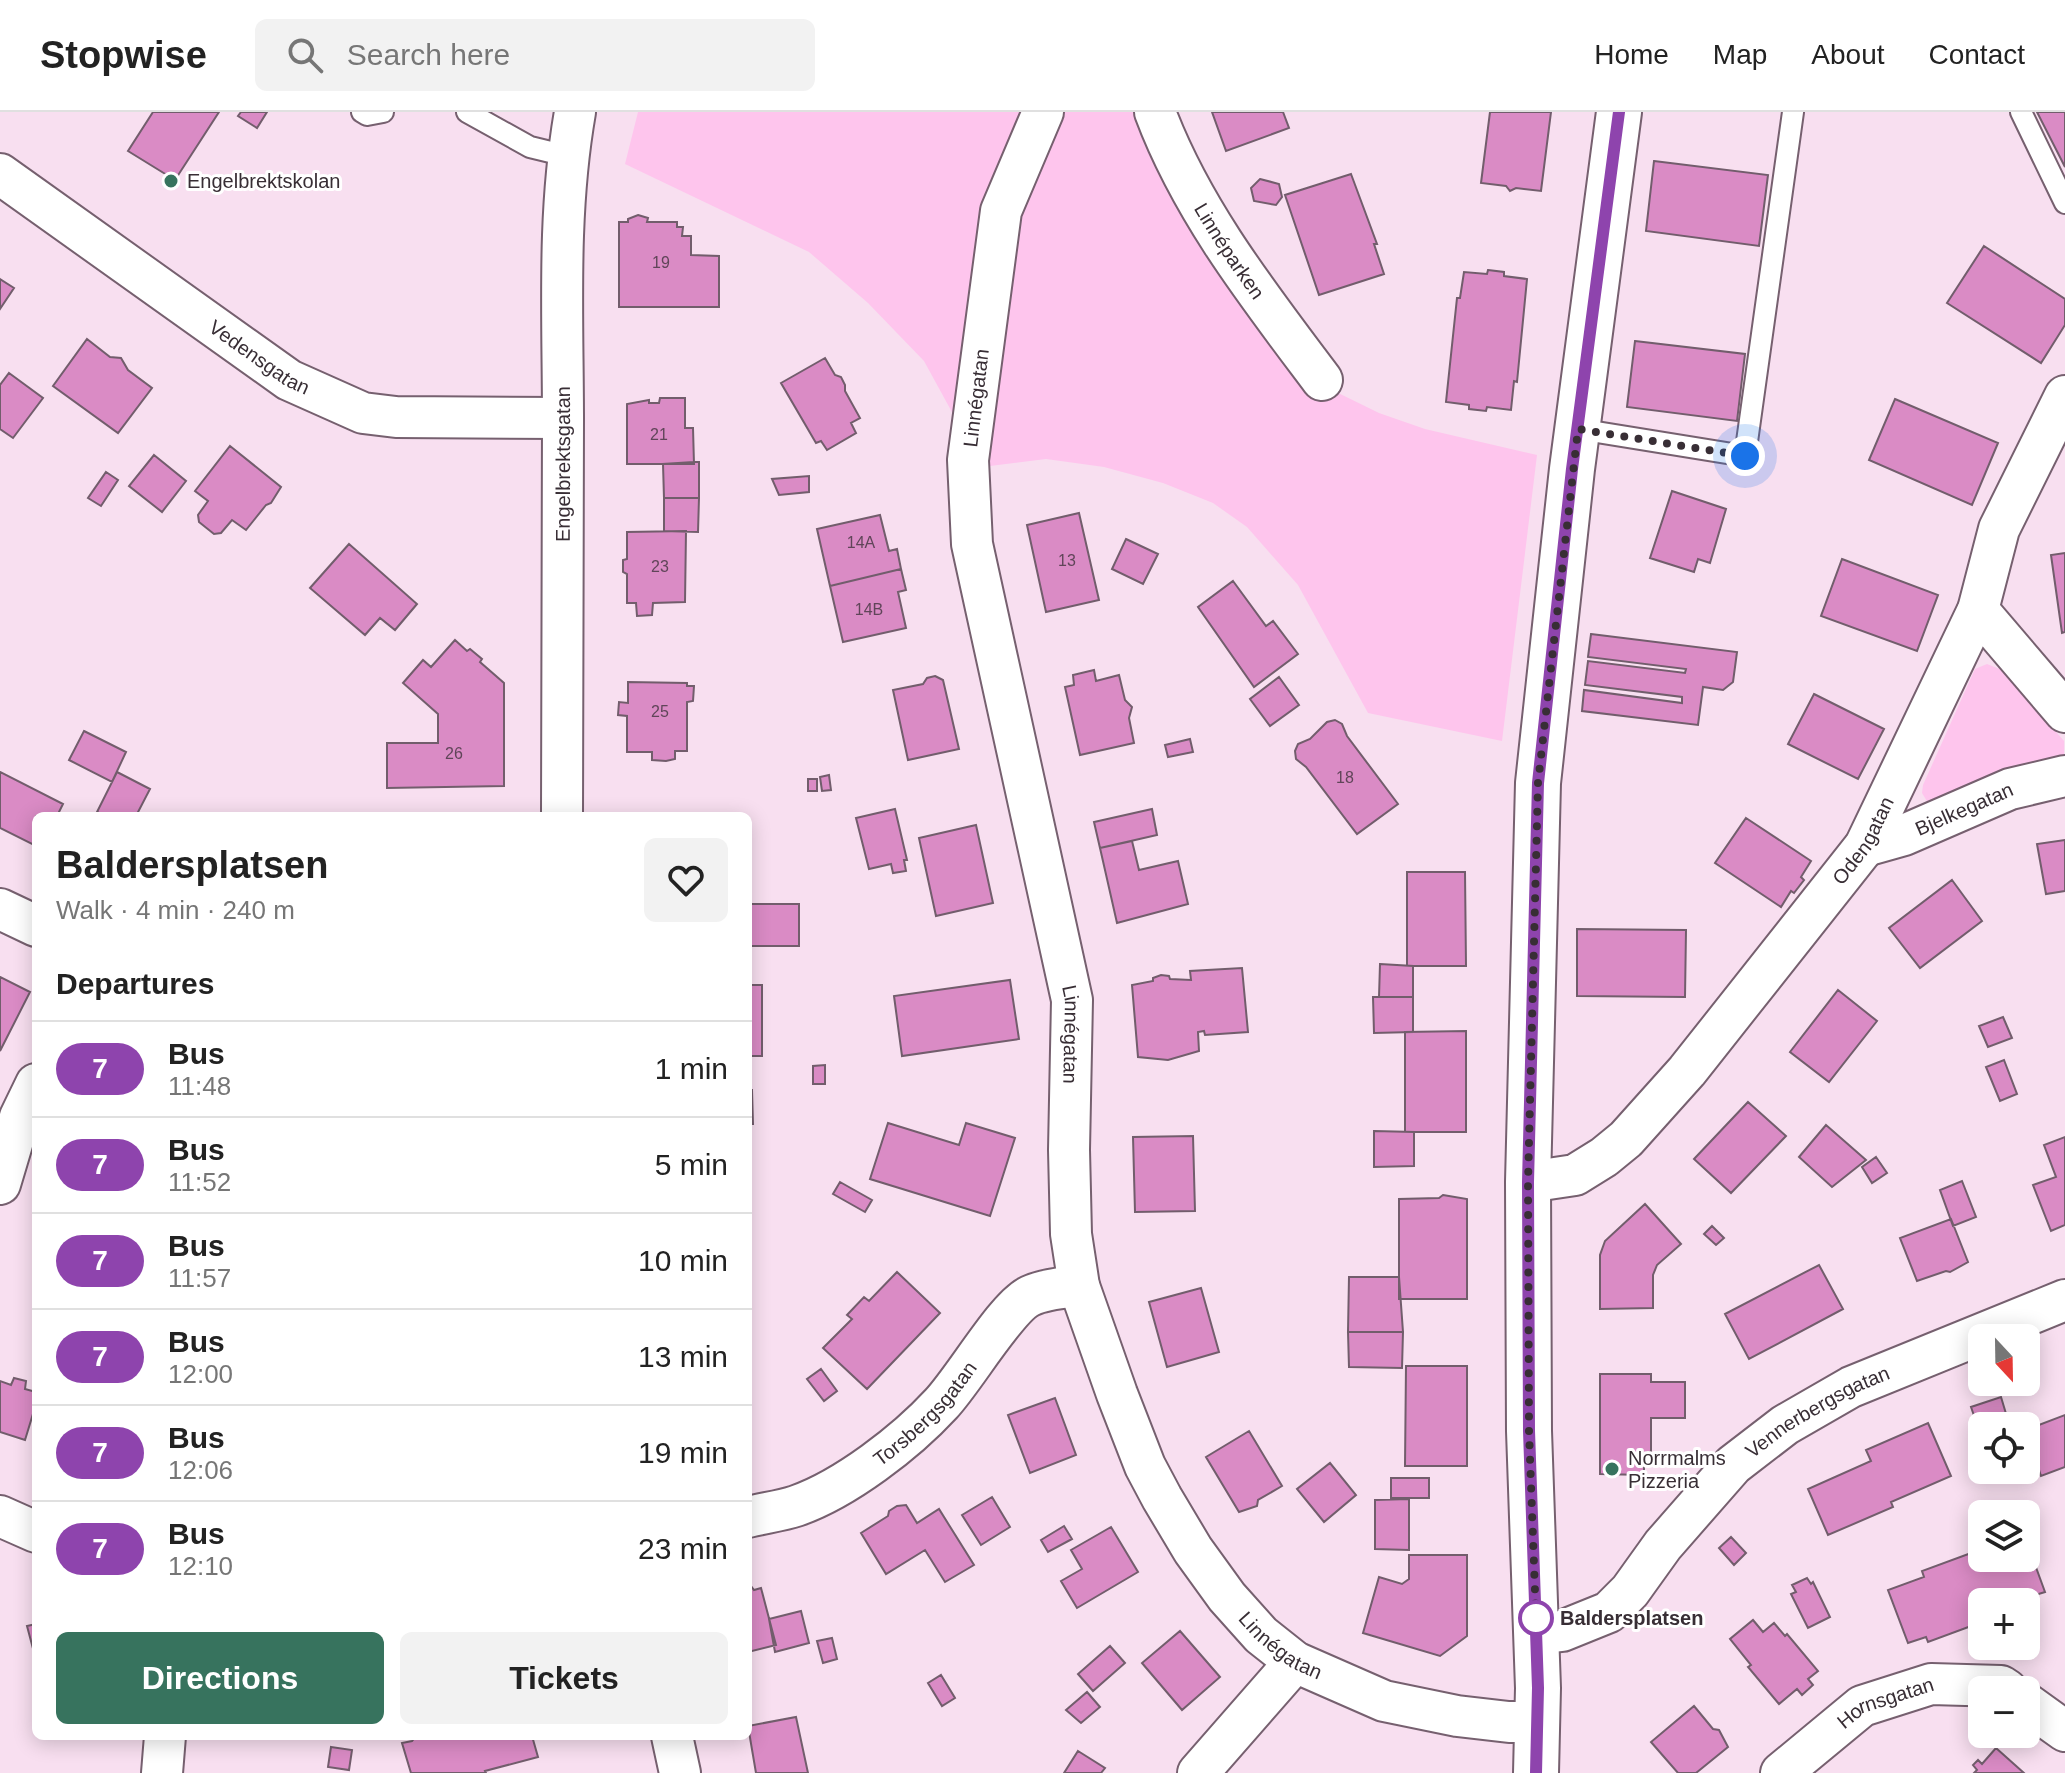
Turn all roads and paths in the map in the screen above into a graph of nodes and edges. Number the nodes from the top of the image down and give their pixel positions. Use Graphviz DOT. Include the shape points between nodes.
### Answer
graph roads {
  1 [pos="362,112"];
  2 [pos="383,112"];
  3 [pos="467,112"];
  4 [pos="575,112"];
  5 [pos="1043,112"];
  6 [pos="1155,112"];
  7 [pos="1619,112"];
  8 [pos="1793,112"];
  9 [pos="2021,112"];
  10 [pos="567,156"];
  11 [pos="0,174"];
  12 [pos="2065,203"];
  13 [pos="1322,380"];
  14 [pos="2065,396"];
  15 [pos="563,418"];
  16 [pos="1578,429"];
  17 [pos="1978,610"];
  18 [pos="2065,712"];
  19 [pos="2065,776"];
  20 [pos="562,812"];
  21 [pos="1865,846"];
  22 [pos="0,909"];
  23 [pos="32,924"];
  24 [pos="32,1092"];
  25 [pos="1528,1182"];
  26 [pos="0,1184"];
  27 [pos="1079,1286"];
  28 [pos="2065,1300"];
  29 [pos="0,1516"];
  30 [pos="752,1516"];
  31 [pos="32,1530"];
  32 [pos="1536,1634"];
  33 [pos="1295,1662"];
  34 [pos="1968,1685"];
  35 [pos="2040,1713"];
  36 [pos="1536,1722"];
  37 [pos="2065,1731"];
  38 [pos="165,1740"];
  39 [pos="673,1740"];
  40 [pos="162,1773"];
  41 [pos="680,1773"];
  42 [pos="1198,1773"];
  43 [pos="1536,1773"];
  44 [pos="1781,1773"];
  1 -- 2 [label="lane"];
  3 -- 10 [label="lane" via="530,147"];
  4 -- 10 [label="street, Engelbrektsgatan"];
  5 -- 27 [label="street, Linnégatan" via="1001,211 968,460 972,544 1072,1000 1069,1164"];
  6 -- 13 [label="street, Linnéparken" via="1196,199 1245,278"];
  7 -- 16 [label="street"];
  8 -- 16 [label="lane" via="1745,456"];
  9 -- 12 [label="lane"];
  10 -- 15 [label="street, Engelbrektsgatan" via="561,232"];
  11 -- 15 [label="street, Vedensgatan" via="289,380 329,400 363,413 396,417"];
  14 -- 17 [label="street, Odengatan" via="1999,529"];
  15 -- 20 [label="street, Engelbrektsgatan"];
  16 -- 25 [label="street" via="1538,783"];
  17 -- 18 [label="street"];
  17 -- 21 [label="street, Odengatan"];
  19 -- 21 [label="street, Bjelkegatan" via="2010,789 1904,835"];
  21 -- 25 [label="street, Odengatan" via="1687,1071 1626,1139 1575,1175"];
  22 -- 23 [label="street"];
  24 -- 26 [label="street"];
  25 -- 32 [label="street"];
  27 -- 30 [label="street, Torsbergsgatan" via="1029,1296 1008,1315 941,1405 876,1461 796,1505"];
  27 -- 33 [label="street, Linnégatan" via="1145,1466 1162,1498 1227,1597"];
  28 -- 32 [label="street, Vennerbergsgatan" via="1851,1387 1785,1425 1733,1465 1609,1612 1562,1631"];
  29 -- 31 [label="street"];
  32 -- 36 [label="street"];
  33 -- 36 [label="street, Linnégatan" via="1384,1701 1457,1716"];
  33 -- 42 [label="street"];
  34 -- 44 [label="street, Hornsgatan" via="1931,1684 1862,1706"];
  35 -- 37 [label="street"];
  36 -- 43 [label="street"];
  38 -- 40 [label="street"];
  39 -- 41 [label="street"];
}
